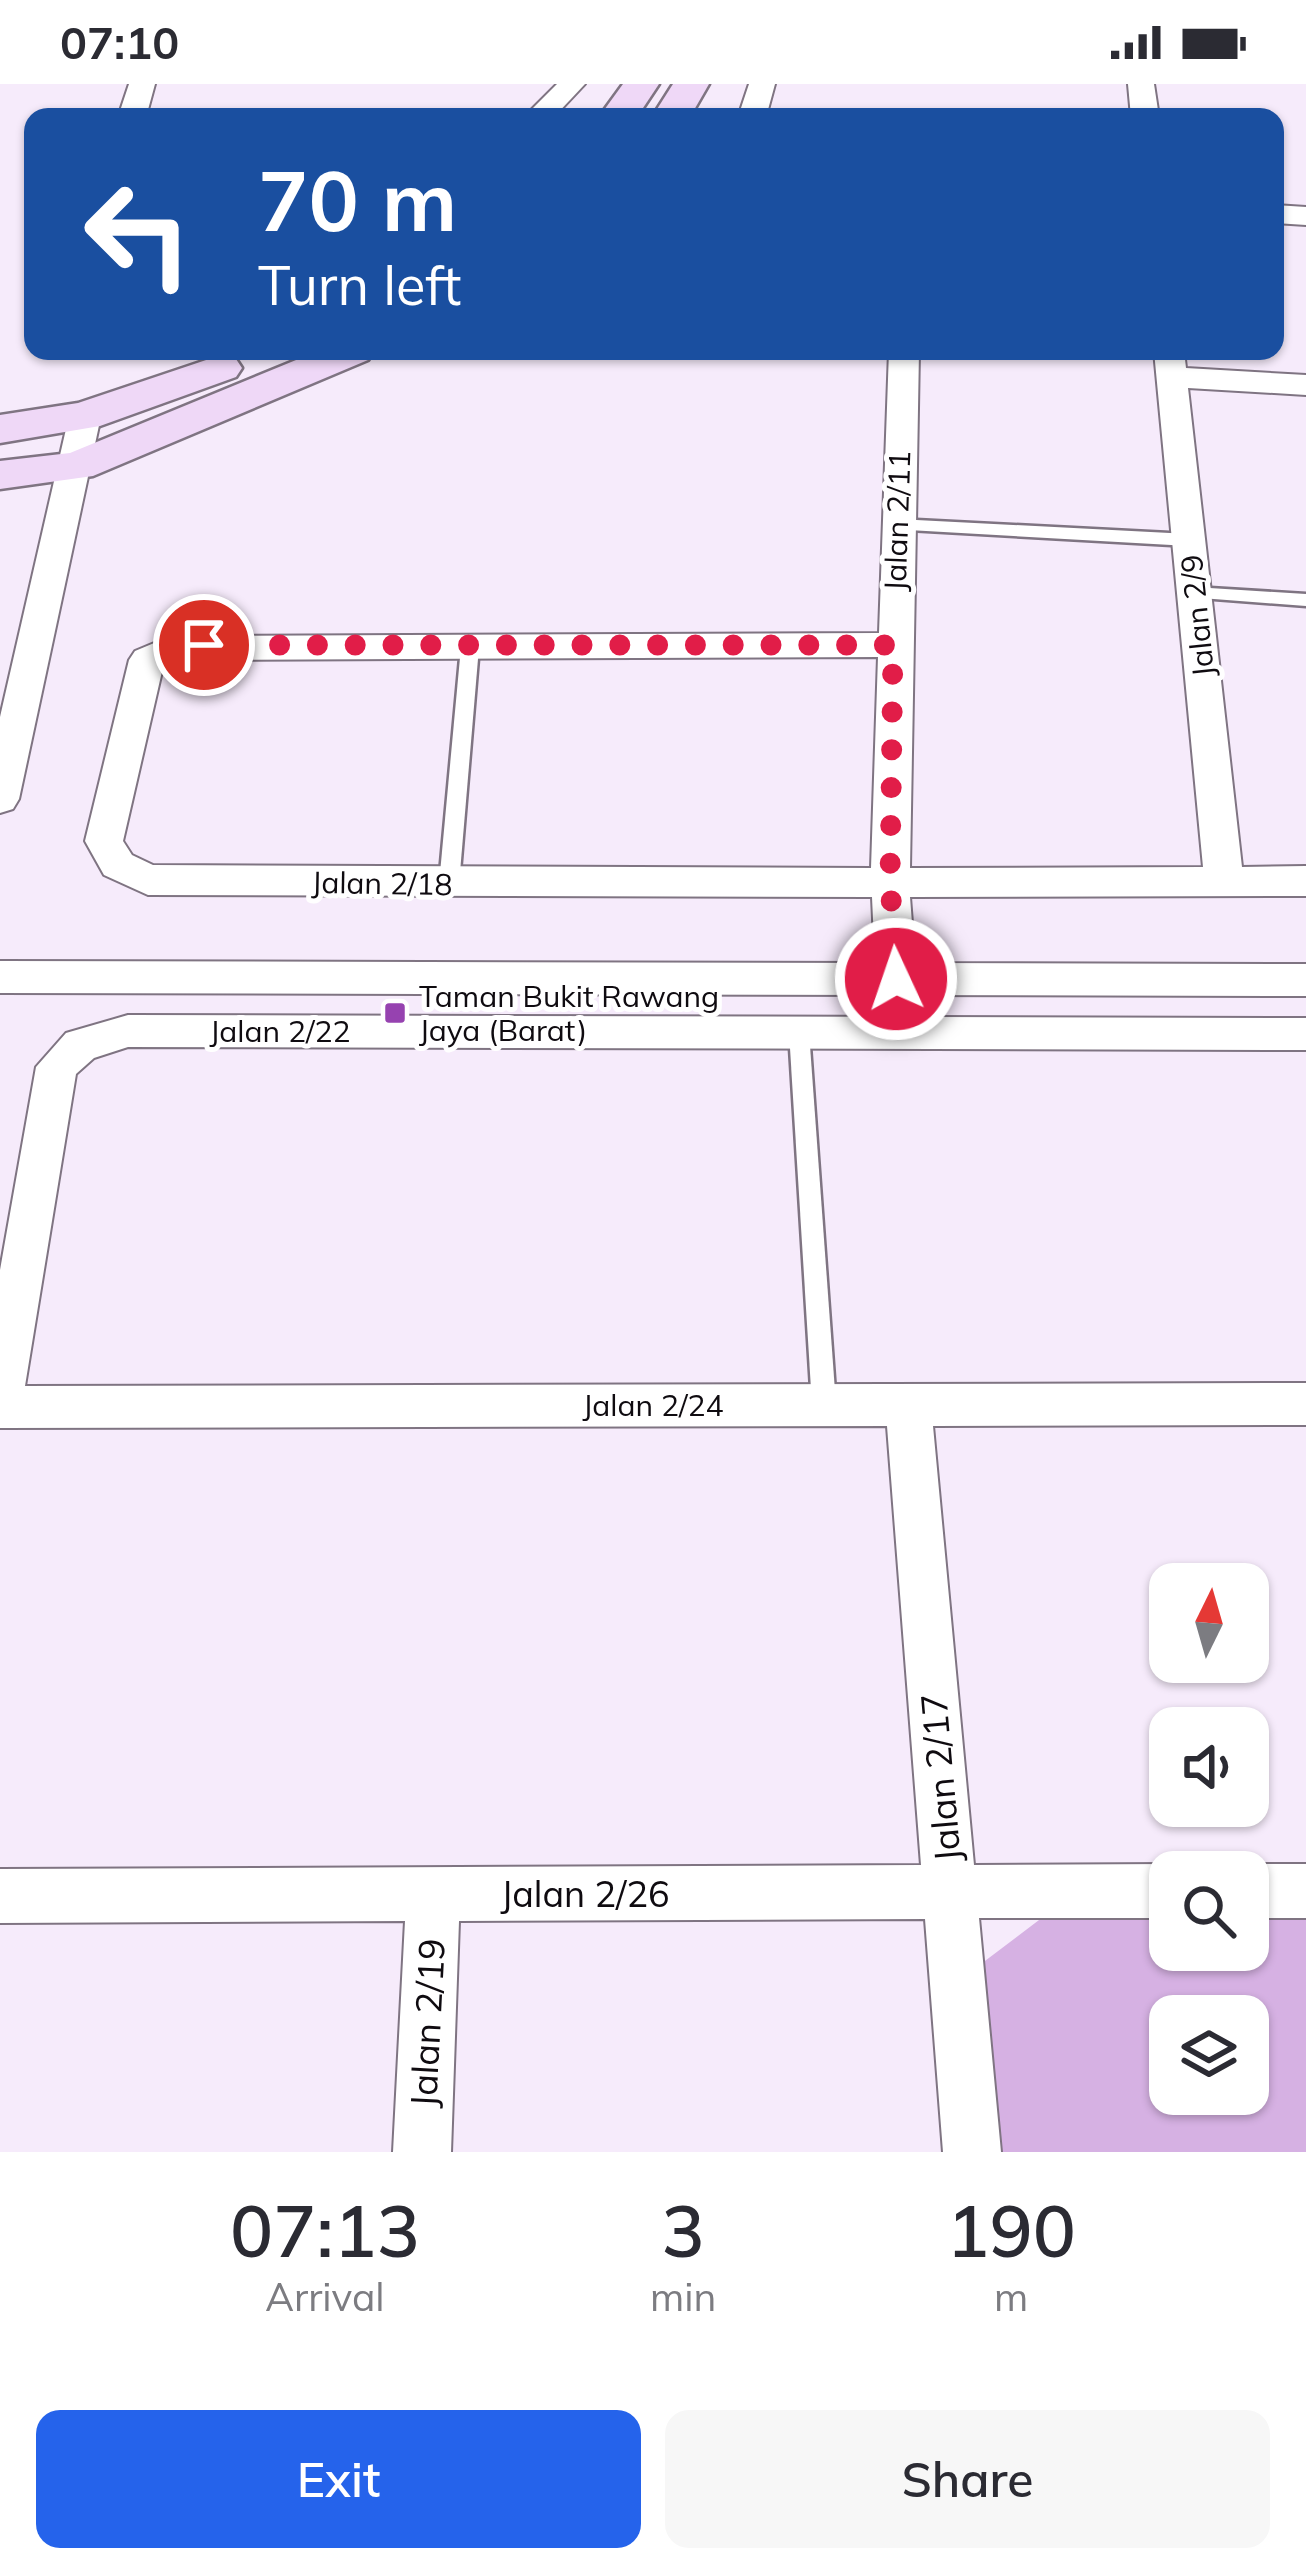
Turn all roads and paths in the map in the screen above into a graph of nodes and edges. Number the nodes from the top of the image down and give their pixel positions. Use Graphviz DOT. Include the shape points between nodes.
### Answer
graph roads {
  1 [pos="572,84"];
  2 [pos="547,108"];
  3 [pos="242,360"];
  4 [pos="334,360"];
  5 [pos="904,360"];
  6 [pos="1170,364"];
  7 [pos="1306,385"];
  8 [pos="85,416"];
  9 [pos="0,429"];
  10 [pos="76,466"];
  11 [pos="0,475"];
  12 [pos="897,525"];
  13 [pos="1189,540"];
  14 [pos="1194,593"];
  15 [pos="1306,600"];
  16 [pos="893,645"];
  17 [pos="470,647"];
  18 [pos="0,800"];
  19 [pos="890,881"];
  20 [pos="1225,881"];
  21 [pos="1306,881"];
  22 [pos="449,884"];
  23 [pos="0,977"];
  24 [pos="896,979"];
  25 [pos="1306,980"];
  26 [pos="799,1032"];
  27 [pos="1306,1034"];
  28 [pos="0,1402"];
  29 [pos="1306,1404"];
  30 [pos="824,1405"];
  31 [pos="908,1405"];
  32 [pos="1149,1891"];
  33 [pos="1269,1891"];
  34 [pos="1306,1891"];
  35 [pos="950,1892"];
  36 [pos="433,1894"];
  37 [pos="0,1896"];
  38 [pos="422,2152"];
  39 [pos="972,2152"];
  1 -- 2 [label="street"];
  3 -- 8 [label="street"];
  4 -- 10 [label="street"];
  5 -- 12 [label="street, Jalan 2/11"];
  6 -- 7 [label="street"];
  6 -- 13 [label="street, Jalan 2/9"];
  8 -- 9 [label="street"];
  8 -- 10 [label="street"];
  10 -- 11 [label="street"];
  10 -- 18 [label="street"];
  12 -- 13 [label="lane"];
  12 -- 16 [label="street, Jalan 2/11"];
  13 -- 14 [label="street, Jalan 2/9"];
  14 -- 15 [label="lane"];
  14 -- 20 [label="street, Jalan 2/9"];
  16 -- 17 [label="street"];
  16 -- 19 [label="street, Jalan 2/11"];
  17 -- 22 [label="lane"];
  17 -- 22 [label="street, Jalan 2/18" via="172,648 147,660 104,841 118,865 148,880"];
  19 -- 20 [label="street, Jalan 2/18"];
  19 -- 22 [label="street, Jalan 2/18"];
  19 -- 24 [label="street, Jalan 2/11"];
  20 -- 21 [label="street, Jalan 2/18"];
  23 -- 24 [label="street"];
  24 -- 25 [label="street"];
  26 -- 27 [label="street, Jalan 2/22"];
  26 -- 28 [label="street, Jalan 2/22" via="128,1031 80,1045 57,1067"];
  26 -- 30 [label="lane"];
  28 -- 30 [label="street, Jalan 2/24"];
  29 -- 31 [label="street, Jalan 2/24"];
  30 -- 31 [label="street, Jalan 2/24"];
  31 -- 35 [label="street, Jalan 2/17"];
  32 -- 35 [label="street, Jalan 2/26"];
  33 -- 34 [label="street"];
  35 -- 36 [label="street, Jalan 2/26"];
  35 -- 39 [label="street, Jalan 2/17"];
  36 -- 37 [label="street, Jalan 2/26"];
  36 -- 38 [label="street, Jalan 2/19"];
}
